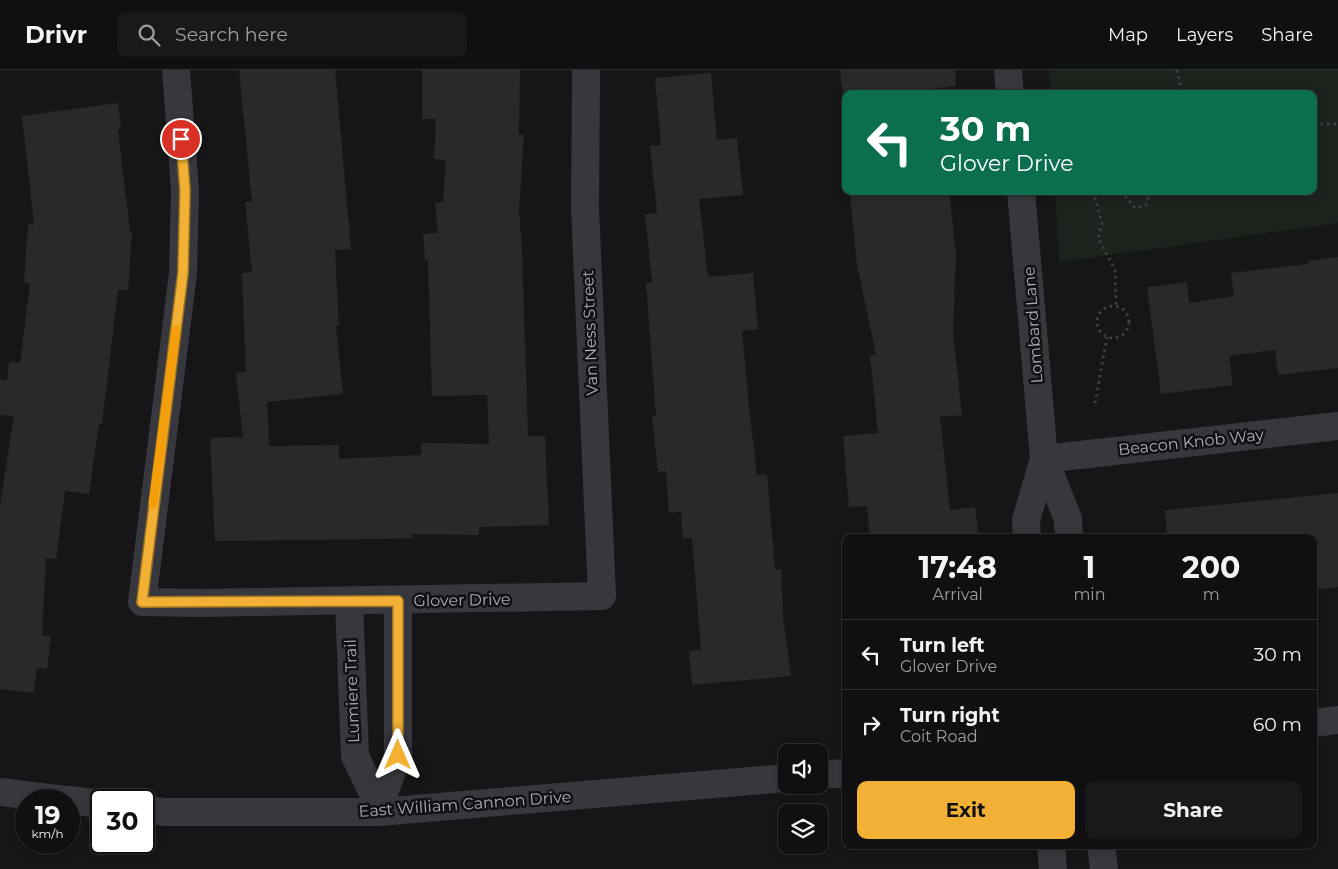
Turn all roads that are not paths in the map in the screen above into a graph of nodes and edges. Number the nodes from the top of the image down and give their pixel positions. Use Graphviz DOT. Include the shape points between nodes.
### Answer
graph roads {
  1 [pos="176,70"];
  2 [pos="586,70"];
  3 [pos="1008,70"];
  4 [pos="1010,90"];
  5 [pos="1021,195"];
  6 [pos="1338,426"];
  7 [pos="1044,459"];
  8 [pos="1027,534"];
  9 [pos="1070,534"];
  10 [pos="602,596"];
  11 [pos="349,601"];
  12 [pos="398,601"];
  13 [pos="1338,720"];
  14 [pos="1317,723"];
  15 [pos="842,773"];
  16 [pos="828,775"];
  17 [pos="778,779"];
  18 [pos="0,792"];
  19 [pos="15,794"];
  20 [pos="155,811"];
  21 [pos="1051,849"];
  22 [pos="1102,849"];
  23 [pos="1052,869"];
  24 [pos="1104,869"];
  1 -- 11 [label="street, Glover Drive" via="185,190 183,273 142,602"];
  2 -- 10 [label="street, Van Ness Street" via="585,208"];
  3 -- 4 [label="street"];
  5 -- 7 [label="street, Lombard Lane"];
  6 -- 7 [label="street, Beacon Knob Way"];
  7 -- 8 [label="street, Lombard Lane" via="1026,520"];
  7 -- 9 [label="street, Lombard Lane" via="1068,519"];
  10 -- 12 [label="street, Glover Drive"];
  11 -- 12 [label="street, Glover Drive"];
  11 -- 12 [label="street, Lumiere Trail" via="355,756 379,806 398,755"];
  13 -- 14 [label="street"];
  15 -- 16 [label="street"];
  17 -- 20 [label="street, East William Cannon Drive" via="378,812"];
  18 -- 19 [label="street"];
  21 -- 23 [label="street"];
  22 -- 24 [label="street"];
}
